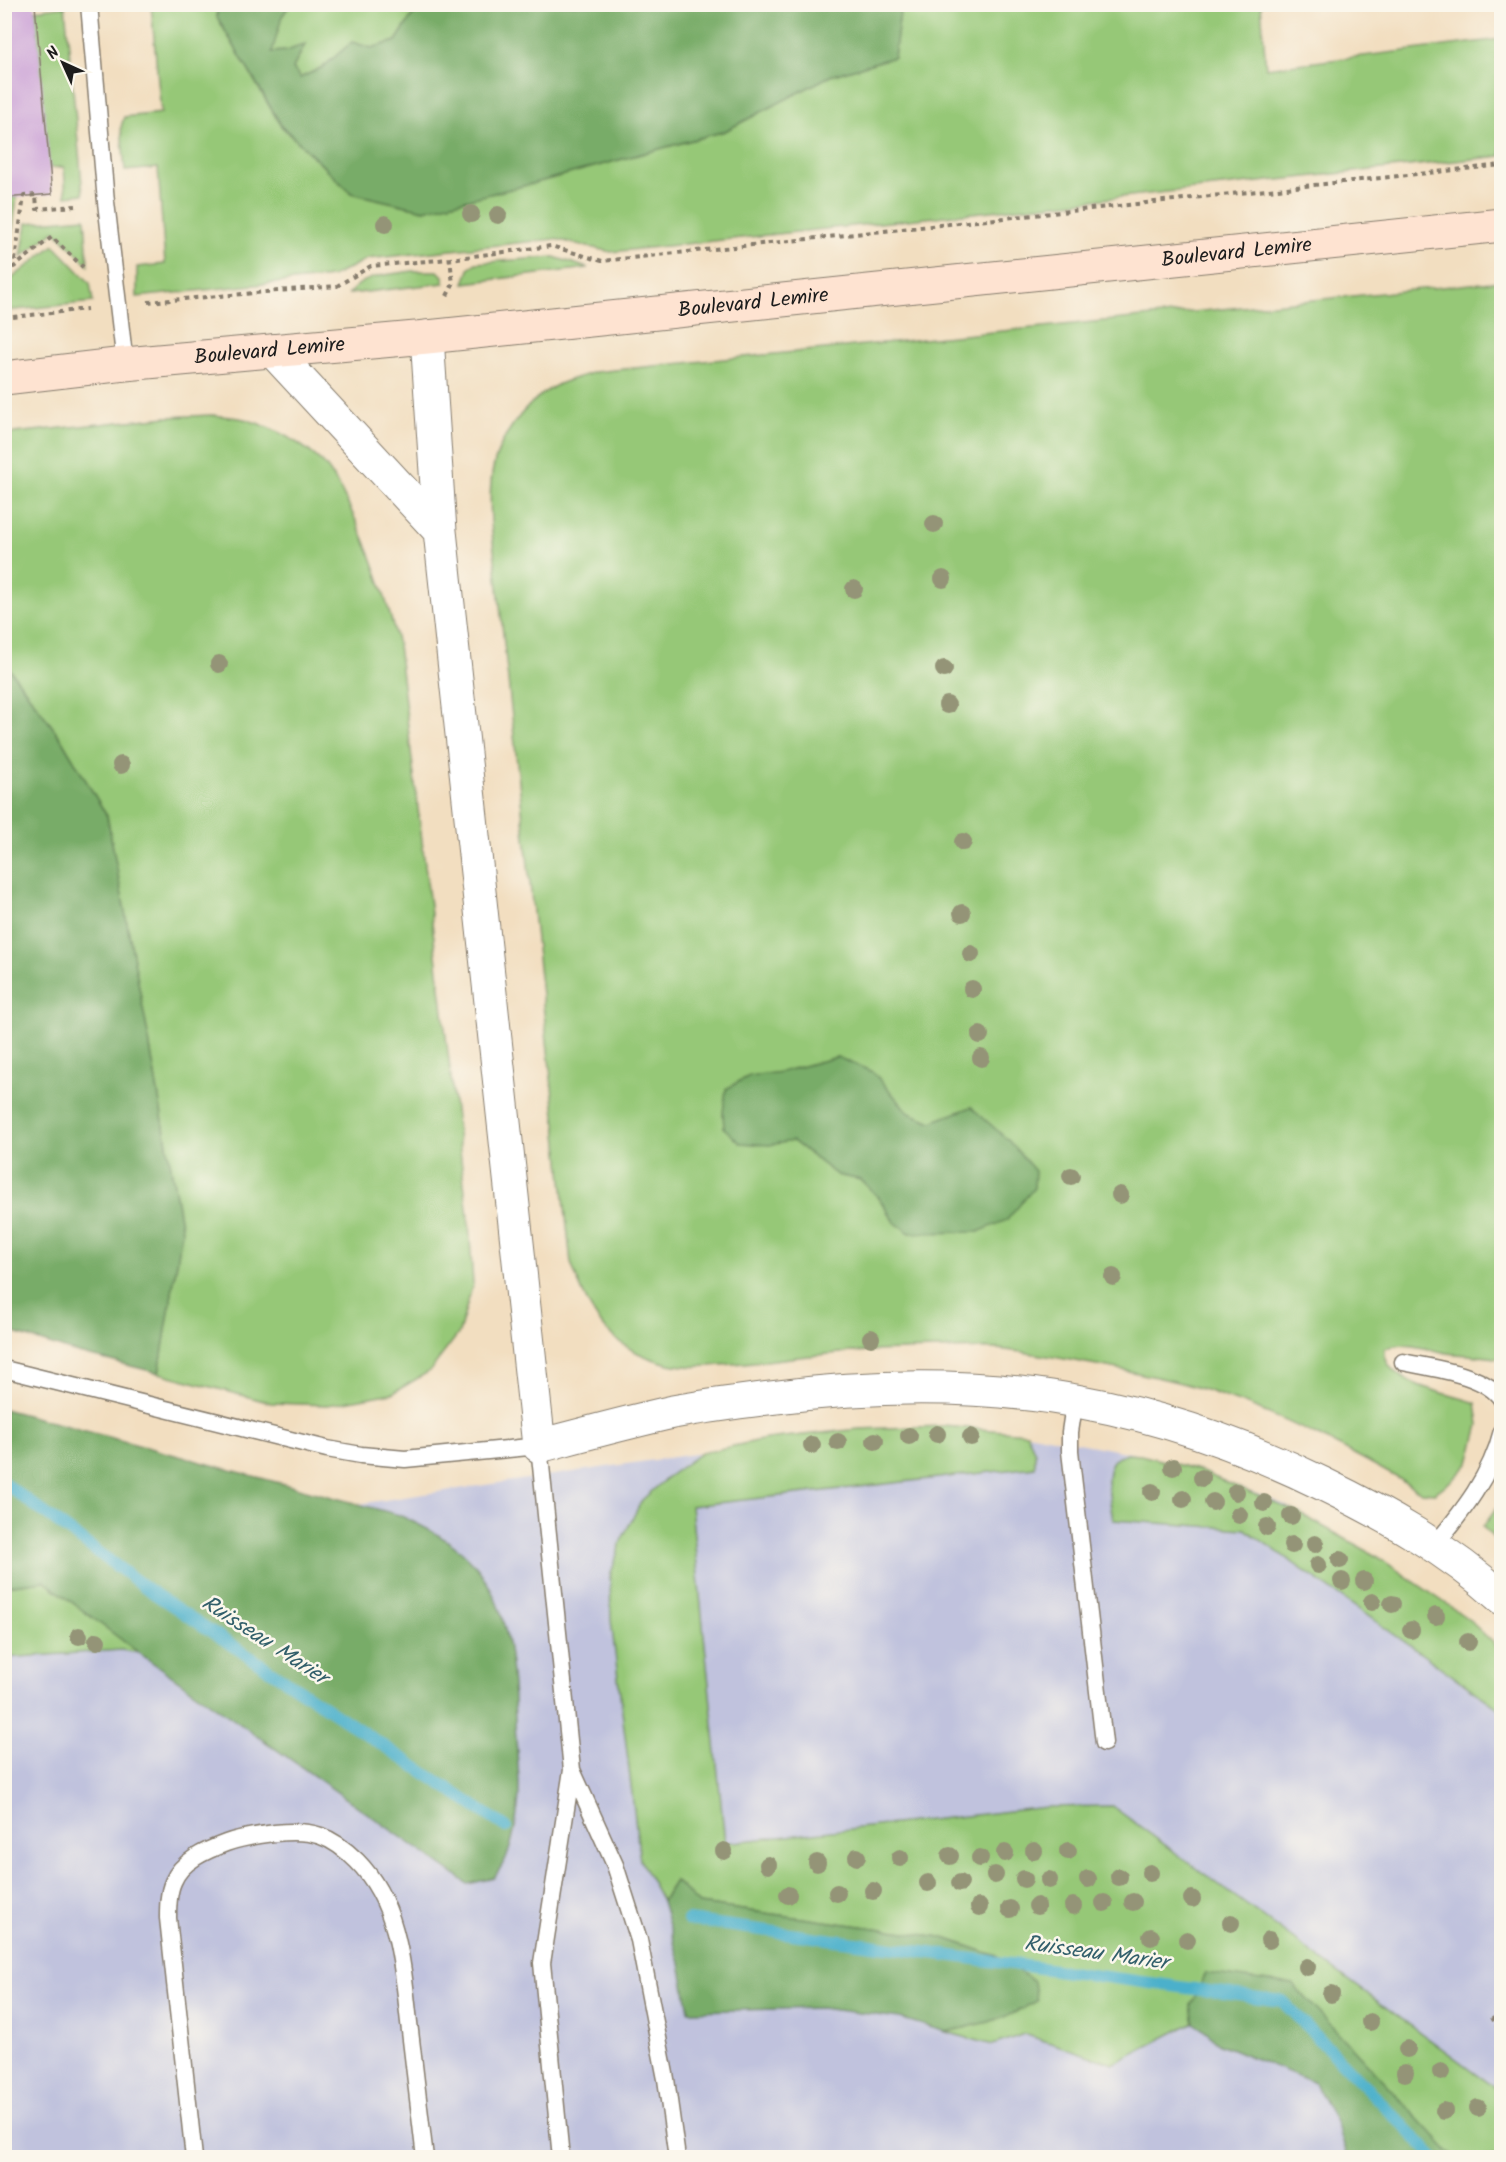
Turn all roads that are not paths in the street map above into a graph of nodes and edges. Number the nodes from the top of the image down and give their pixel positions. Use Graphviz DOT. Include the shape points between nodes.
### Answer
graph roads {
  1 [pos="89,4"];
  2 [pos="1502,225"];
  3 [pos="427,338"];
  4 [pos="273,351"];
  5 [pos="124,364"];
  6 [pos="4,378"];
  7 [pos="440,531"];
  8 [pos="1403,1362"];
  9 [pos="4,1369"];
  10 [pos="1075,1400"];
  11 [pos="1502,1400"];
  12 [pos="1502,1431"];
  13 [pos="539,1446"];
  14 [pos="1434,1546"];
  15 [pos="1502,1598"];
  16 [pos="1104,1743"];
  17 [pos="572,1770"];
  18 [pos="194,2157"];
  19 [pos="425,2157"];
  20 [pos="561,2157"];
  21 [pos="677,2157"];
  1 -- 5 [label="lane"];
  2 -- 3 [label="main road, Boulevard Lemire"];
  3 -- 4 [label="main road, Boulevard Lemire"];
  3 -- 7 [label="street"];
  4 -- 5 [label="main road, Boulevard Lemire"];
  4 -- 7 [label="street"];
  5 -- 6 [label="main road, Boulevard Lemire"];
  7 -- 13 [label="street"];
  8 -- 11 [label="lane" via="1464,1376 1492,1389"];
  9 -- 13 [label="lane" via="361,1455 405,1459"];
  10 -- 13 [label="street" via="960,1388 835,1391 675,1412"];
  10 -- 14 [label="street" via="1169,1422 1240,1447 1349,1496"];
  10 -- 16 [label="lane" via="1070,1451"];
  12 -- 14 [label="lane" via="1482,1482"];
  13 -- 17 [label="lane"];
  14 -- 15 [label="street"];
  17 -- 20 [label="lane" via="542,1963"];
  17 -- 21 [label="lane" via="615,1865 639,1940"];
  18 -- 19 [label="lane" via="168,1918 173,1881 203,1852 230,1841 295,1831 332,1839 346,1850 367,1871 384,1901 396,1934 402,1971"];
}
